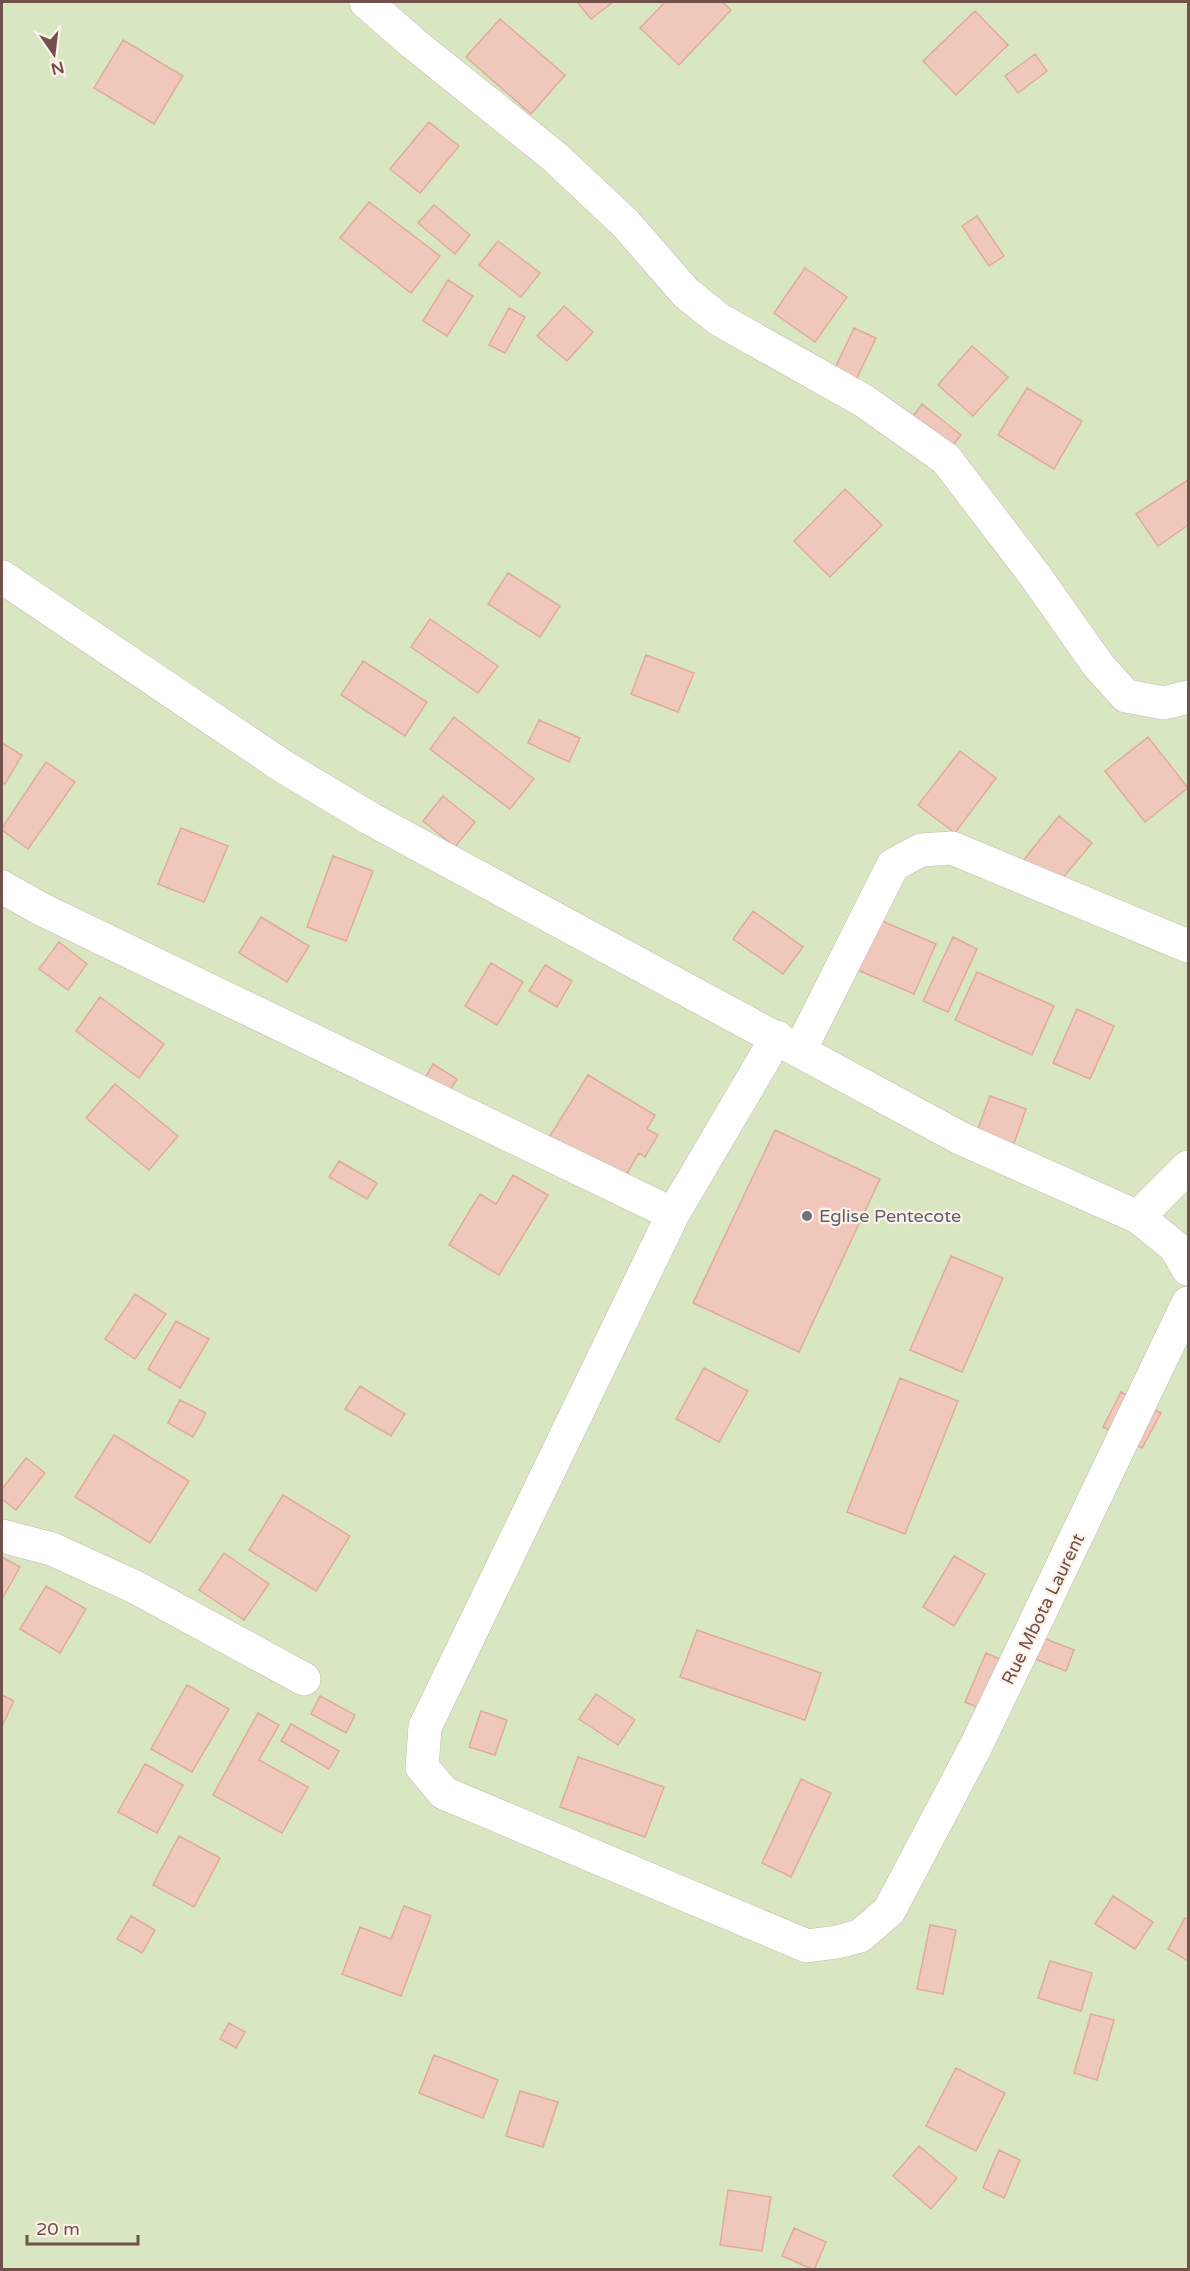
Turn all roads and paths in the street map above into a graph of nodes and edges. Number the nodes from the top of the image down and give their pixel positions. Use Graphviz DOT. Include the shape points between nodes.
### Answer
graph roads {
  1 [pos="366,2"];
  2 [pos="2,577"];
  3 [pos="1188,697"];
  4 [pos="2,887"];
  5 [pos="1188,946"];
  6 [pos="789,1044"];
  7 [pos="1188,1167"];
  8 [pos="673,1214"];
  9 [pos="1138,1217"];
  10 [pos="1188,1269"];
  11 [pos="1188,1303"];
  12 [pos="2,1536"];
  13 [pos="304,1679"];
  1 -- 3 [label="street" via="556,158 626,224 694,300 720,320 864,401 946,459 1098,665 1126,696 1164,703"];
  2 -- 6 [label="street" via="284,767 370,819"];
  4 -- 8 [label="street"];
  5 -- 6 [label="street" via="952,848 921,850 893,865"];
  6 -- 8 [label="street"];
  6 -- 9 [label="street" via="960,1138"];
  7 -- 9 [label="street"];
  8 -- 11 [label="street, Rue Mbota Laurent" via="425,1727 422,1767 444,1793 807,1946 860,1936 889,1911 976,1746"];
  9 -- 10 [label="street" via="1175,1247"];
  12 -- 13 [label="street" via="52,1549 135,1587"];
}
